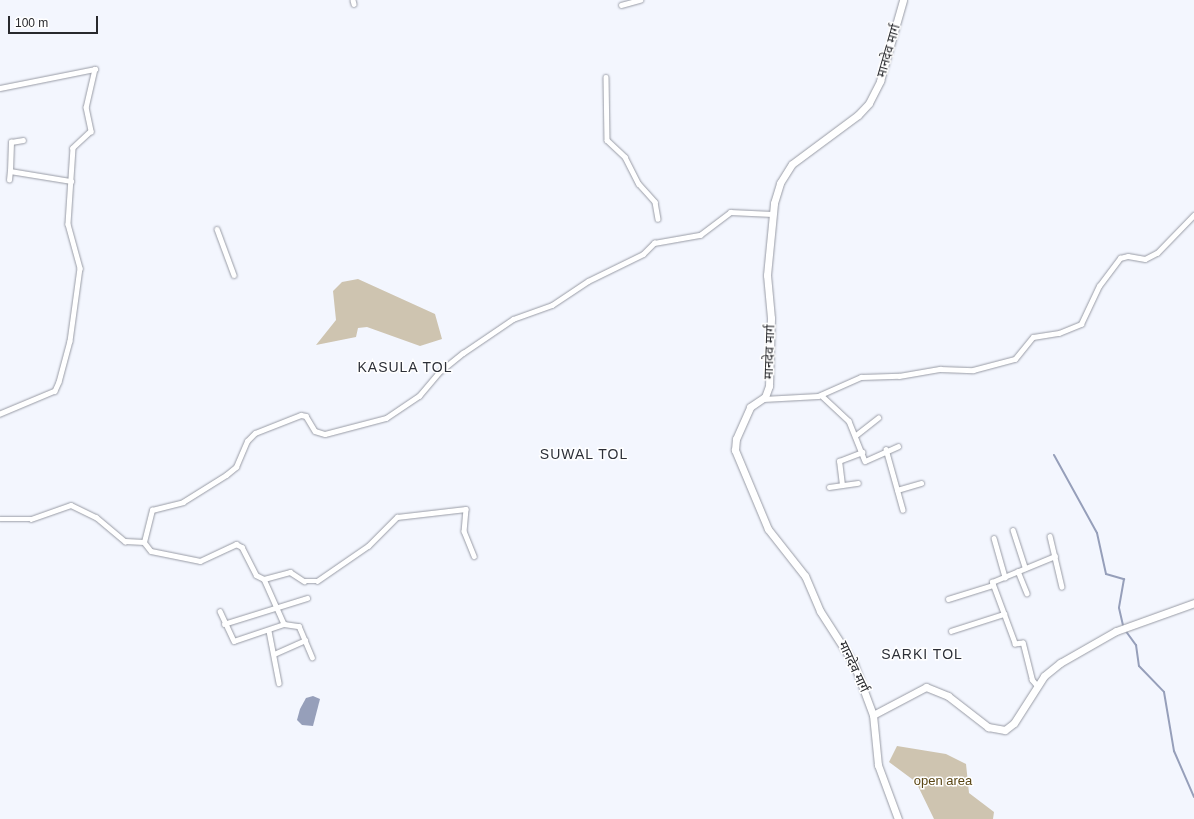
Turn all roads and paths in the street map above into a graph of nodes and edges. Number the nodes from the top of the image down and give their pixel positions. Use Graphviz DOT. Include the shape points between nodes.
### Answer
graph roads {
  1 [pos="640,0"];
  2 [pos="903,0"];
  3 [pos="621,5"];
  4 [pos="606,77"];
  5 [pos="0,88"];
  6 [pos="23,140"];
  7 [pos="10,170"];
  8 [pos="9,180"];
  9 [pos="71,181"];
  10 [pos="772,214"];
  11 [pos="1194,215"];
  12 [pos="658,219"];
  13 [pos="217,229"];
  14 [pos="234,275"];
  15 [pos="821,395"];
  16 [pos="761,399"];
  17 [pos="0,414"];
  18 [pos="878,418"];
  19 [pos="856,435"];
  20 [pos="898,446"];
  21 [pos="886,449"];
  22 [pos="862,452"];
  23 [pos="858,482"];
  24 [pos="921,483"];
  25 [pos="842,485"];
  26 [pos="829,487"];
  27 [pos="897,490"];
  28 [pos="903,510"];
  29 [pos="0,519"];
  30 [pos="1013,530"];
  31 [pos="1050,536"];
  32 [pos="994,538"];
  33 [pos="144,542"];
  34 [pos="474,556"];
  35 [pos="1055,556"];
  36 [pos="1025,568"];
  37 [pos="1018,571"];
  38 [pos="1005,577"];
  39 [pos="264,579"];
  40 [pos="993,585"];
  41 [pos="1062,587"];
  42 [pos="1027,593"];
  43 [pos="308,598"];
  44 [pos="948,599"];
  45 [pos="1194,603"];
  46 [pos="276,605"];
  47 [pos="220,611"];
  48 [pos="1004,614"];
  49 [pos="224,624"];
  50 [pos="284,624"];
  51 [pos="269,631"];
  52 [pos="951,631"];
  53 [pos="305,640"];
  54 [pos="274,654"];
  55 [pos="312,657"];
  56 [pos="278,683"];
  57 [pos="1037,686"];
  58 [pos="873,714"];
  59 [pos="898,819"];
  1 -- 3 [label="street"];
  2 -- 10 [label="main road, मानदेव मार्ग" via="880,81 869,103 858,115 792,164 780,183"];
  4 -- 12 [label="street" via="607,140 625,157 639,184 655,202"];
  5 -- 9 [label="street" via="95,69 86,107 92,126 73,148"];
  6 -- 7 [label="street" via="11,142"];
  7 -- 8 [label="street"];
  7 -- 9 [label="street"];
  9 -- 17 [label="street" via="68,224 80,268 70,341 59,382 55,390"];
  10 -- 16 [label="main road, मानदेव मार्ग" via="767,275 771,358 769,386"];
  10 -- 33 [label="street" via="730,212 700,235 654,243 644,254 588,281 552,305 513,319 463,353 438,373 419,396 386,418 325,434 315,431 306,416 301,415 255,433 247,441 236,467 226,475 183,502 152,510"];
  11 -- 15 [label="street" via="1157,252 1145,259 1128,256 1120,258 1099,286 1081,324 1059,333 1033,338 1014,360 973,370 940,369 899,376 861,378"];
  13 -- 14 [label="street"];
  15 -- 16 [label="street"];
  15 -- 19 [label="street" via="849,421"];
  16 -- 58 [label="main road, मानदेव मार्ग" via="750,407 736,439 737,458 768,529 805,576 820,611 849,654"];
  18 -- 19 [label="street"];
  19 -- 22 [label="street"];
  20 -- 21 [label="street"];
  21 -- 22 [label="street" via="865,461"];
  21 -- 27 [label="street"];
  22 -- 25 [label="street" via="839,461"];
  23 -- 25 [label="street"];
  24 -- 27 [label="street"];
  25 -- 26 [label="street"];
  27 -- 28 [label="street"];
  29 -- 33 [label="street" via="31,519 71,505 96,517 125,541"];
  30 -- 36 [label="street"];
  31 -- 35 [label="street"];
  32 -- 38 [label="street"];
  33 -- 39 [label="street" via="152,551 200,561 236,544 242,547 256,575"];
  34 -- 39 [label="street" via="464,531 466,509 397,517 368,546 316,581 304,581 290,572"];
  35 -- 36 [label="street"];
  35 -- 41 [label="street"];
  36 -- 37 [label="street"];
  37 -- 38 [label="street"];
  37 -- 42 [label="street"];
  38 -- 40 [label="street" via="992,582"];
  39 -- 46 [label="street"];
  40 -- 44 [label="street"];
  40 -- 48 [label="street"];
  43 -- 46 [label="street"];
  45 -- 57 [label="main road" via="1116,632 1060,664"];
  46 -- 49 [label="street"];
  46 -- 50 [label="street"];
  47 -- 49 [label="street"];
  48 -- 52 [label="street"];
  48 -- 57 [label="street" via="1015,644 1023,643 1032,680"];
  49 -- 51 [label="street" via="234,641"];
  50 -- 51 [label="street"];
  50 -- 53 [label="street" via="299,626"];
  51 -- 54 [label="street"];
  53 -- 54 [label="street"];
  53 -- 55 [label="street"];
  54 -- 56 [label="street"];
  57 -- 58 [label="main road" via="1014,723 1005,730 988,727 948,696 926,687"];
  58 -- 59 [label="main road, मानदेव मार्ग" via="878,765"];
}
